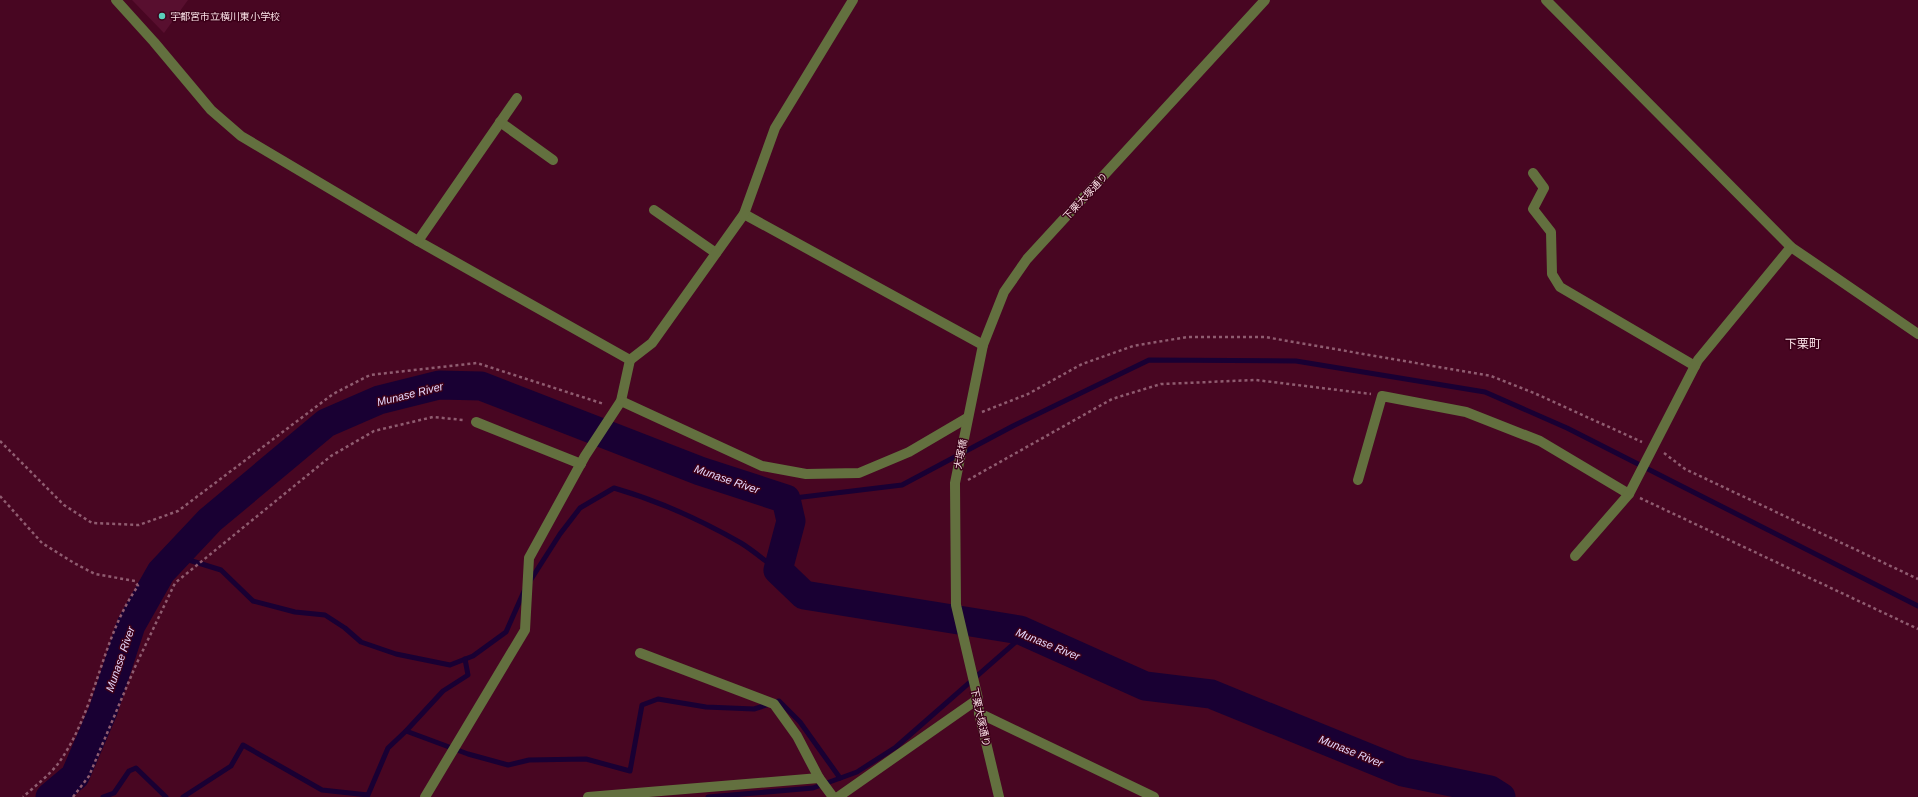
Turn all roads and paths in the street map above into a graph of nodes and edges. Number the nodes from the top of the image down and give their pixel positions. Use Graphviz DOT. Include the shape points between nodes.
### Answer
graph roads {
  1 [pos="116,0"];
  2 [pos="853,0"];
  3 [pos="1265,0"];
  4 [pos="1546,0"];
  5 [pos="517,98"];
  6 [pos="500,122"];
  7 [pos="553,160"];
  8 [pos="1533,173"];
  9 [pos="654,210"];
  10 [pos="744,214"];
  11 [pos="418,241"];
  12 [pos="1792,247"];
  13 [pos="716,253"];
  14 [pos="1918,334"];
  15 [pos="983,345"];
  16 [pos="630,360"];
  17 [pos="1695,366"];
  18 [pos="1382,396"];
  19 [pos="616,407"];
  20 [pos="476,422"];
  21 [pos="966,422"];
  22 [pos="0,441"];
  23 [pos="583,460"];
  24 [pos="1358,480"];
  25 [pos="954,486"];
  26 [pos="1629,494"];
  27 [pos="0,496"];
  28 [pos="1575,556"];
  29 [pos="1918,629"];
  30 [pos="640,653"];
  31 [pos="978,699"];
  32 [pos="979,713"];
  33 [pos="818,778"];
  34 [pos="23,797"];
  35 [pos="73,797"];
  36 [pos="425,797"];
  37 [pos="588,797"];
  38 [pos="833,797"];
  39 [pos="838,797"];
  40 [pos="999,797"];
  41 [pos="1154,797"];
  1 -- 11 [label="street" via="211,110 241,136"];
  2 -- 10 [label="street" via="775,128"];
  3 -- 15 [label="street, 下栗大塚通り" via="1027,259 1004,292"];
  4 -- 12 [label="street"];
  5 -- 6 [label="street"];
  6 -- 7 [label="street"];
  6 -- 11 [label="street"];
  8 -- 17 [label="street" via="1544,188 1533,209 1551,232 1552,274 1560,287"];
  9 -- 13 [label="street"];
  10 -- 13 [label="street"];
  10 -- 15 [label="street"];
  11 -- 16 [label="street"];
  12 -- 14 [label="street"];
  12 -- 17 [label="street"];
  13 -- 16 [label="street" via="652,343"];
  15 -- 21 [label="street, 下栗大塚通り"];
  16 -- 19 [label="street"];
  17 -- 26 [label="street"];
  18 -- 24 [label="street"];
  18 -- 25 [label="path" via="1256,380 1161,384 1112,399"];
  18 -- 26 [label="street" via="1466,412 1540,441"];
  19 -- 21 [label="street" via="762,466 806,474 859,473 909,452"];
  19 -- 22 [label="path" via="477,363 370,375 333,394 178,511 139,525 92,523 64,504"];
  19 -- 23 [label="street"];
  20 -- 23 [label="street"];
  20 -- 35 [label="path" via="432,417 374,431 331,456 175,583 135,666 90,776"];
  21 -- 25 [label="street, 大塚橋"];
  23 -- 36 [label="street" via="529,558 525,630"];
  25 -- 31 [label="street, 下栗大塚通り" via="956,605"];
  26 -- 28 [label="street"];
  26 -- 29 [label="path"];
  27 -- 34 [label="path" via="42,543 95,574 135,581 138,586 126,603 82,720 60,762"];
  30 -- 33 [label="street" via="774,704 797,736"];
  31 -- 32 [label="street, 下栗大塚通り"];
  31 -- 39 [label="street"];
  32 -- 40 [label="street, 下栗大塚通り"];
  32 -- 41 [label="street"];
  33 -- 37 [label="street"];
  33 -- 38 [label="street"];
}
